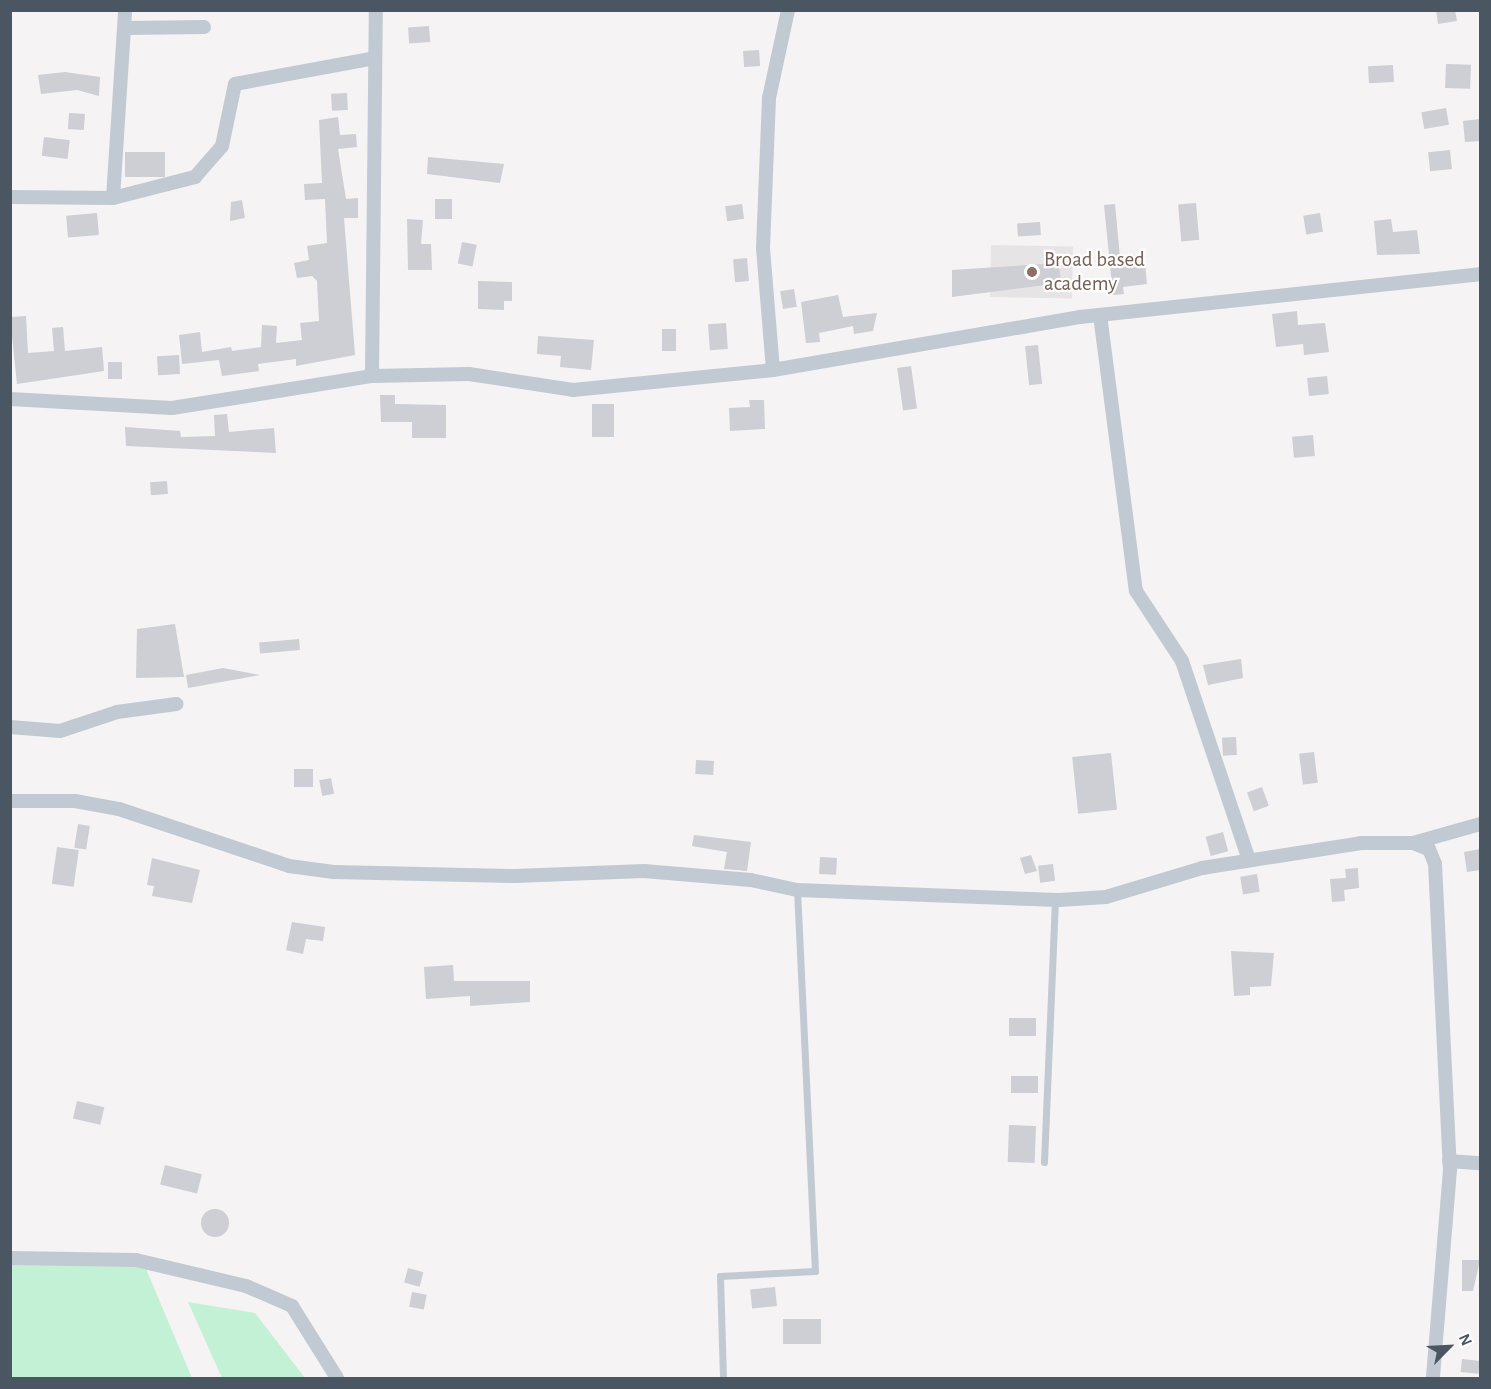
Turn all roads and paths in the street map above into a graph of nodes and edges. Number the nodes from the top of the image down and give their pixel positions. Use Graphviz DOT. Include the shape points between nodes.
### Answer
graph roads {
  1 [pos="125,10"];
  2 [pos="376,10"];
  3 [pos="788,10"];
  4 [pos="204,27"];
  5 [pos="124,28"];
  6 [pos="375,58"];
  7 [pos="10,197"];
  8 [pos="113,198"];
  9 [pos="1480,274"];
  10 [pos="1100,315"];
  11 [pos="773,370"];
  12 [pos="372,376"];
  13 [pos="10,399"];
  14 [pos="176,704"];
  15 [pos="10,727"];
  16 [pos="10,801"];
  17 [pos="1480,824"];
  18 [pos="1413,843"];
  19 [pos="1249,860"];
  20 [pos="797,890"];
  21 [pos="1055,900"];
  22 [pos="1449,1161"];
  23 [pos="1044,1162"];
  24 [pos="1480,1163"];
  25 [pos="10,1258"];
  26 [pos="337,1378"];
  27 [pos="723,1378"];
  28 [pos="1433,1378"];
  1 -- 5 [label="street"];
  2 -- 6 [label="street"];
  3 -- 11 [label="street" via="769,98 762,248"];
  4 -- 5 [label="street"];
  5 -- 8 [label="street"];
  6 -- 8 [label="street" via="245,79 235,84 222,146 195,177"];
  6 -- 12 [label="street"];
  7 -- 8 [label="street"];
  9 -- 10 [label="street"];
  10 -- 11 [label="street"];
  10 -- 19 [label="street" via="1136,591 1182,661"];
  11 -- 12 [label="street" via="561,391 469,374"];
  12 -- 13 [label="street" via="172,408"];
  14 -- 15 [label="street" via="126,710 60,730"];
  16 -- 20 [label="street" via="75,801 119,809 289,866 334,872 515,876 644,871 751,880"];
  17 -- 18 [label="street"];
  18 -- 19 [label="street" via="1361,843"];
  18 -- 22 [label="street" via="1429,849 1435,864"];
  19 -- 21 [label="street" via="1106,897"];
  20 -- 21 [label="street"];
  20 -- 27 [label="lane" via="815,1271 720,1276"];
  21 -- 23 [label="lane"];
  22 -- 24 [label="street"];
  22 -- 28 [label="street"];
  25 -- 26 [label="street" via="136,1260 246,1286 292,1306"];
}
